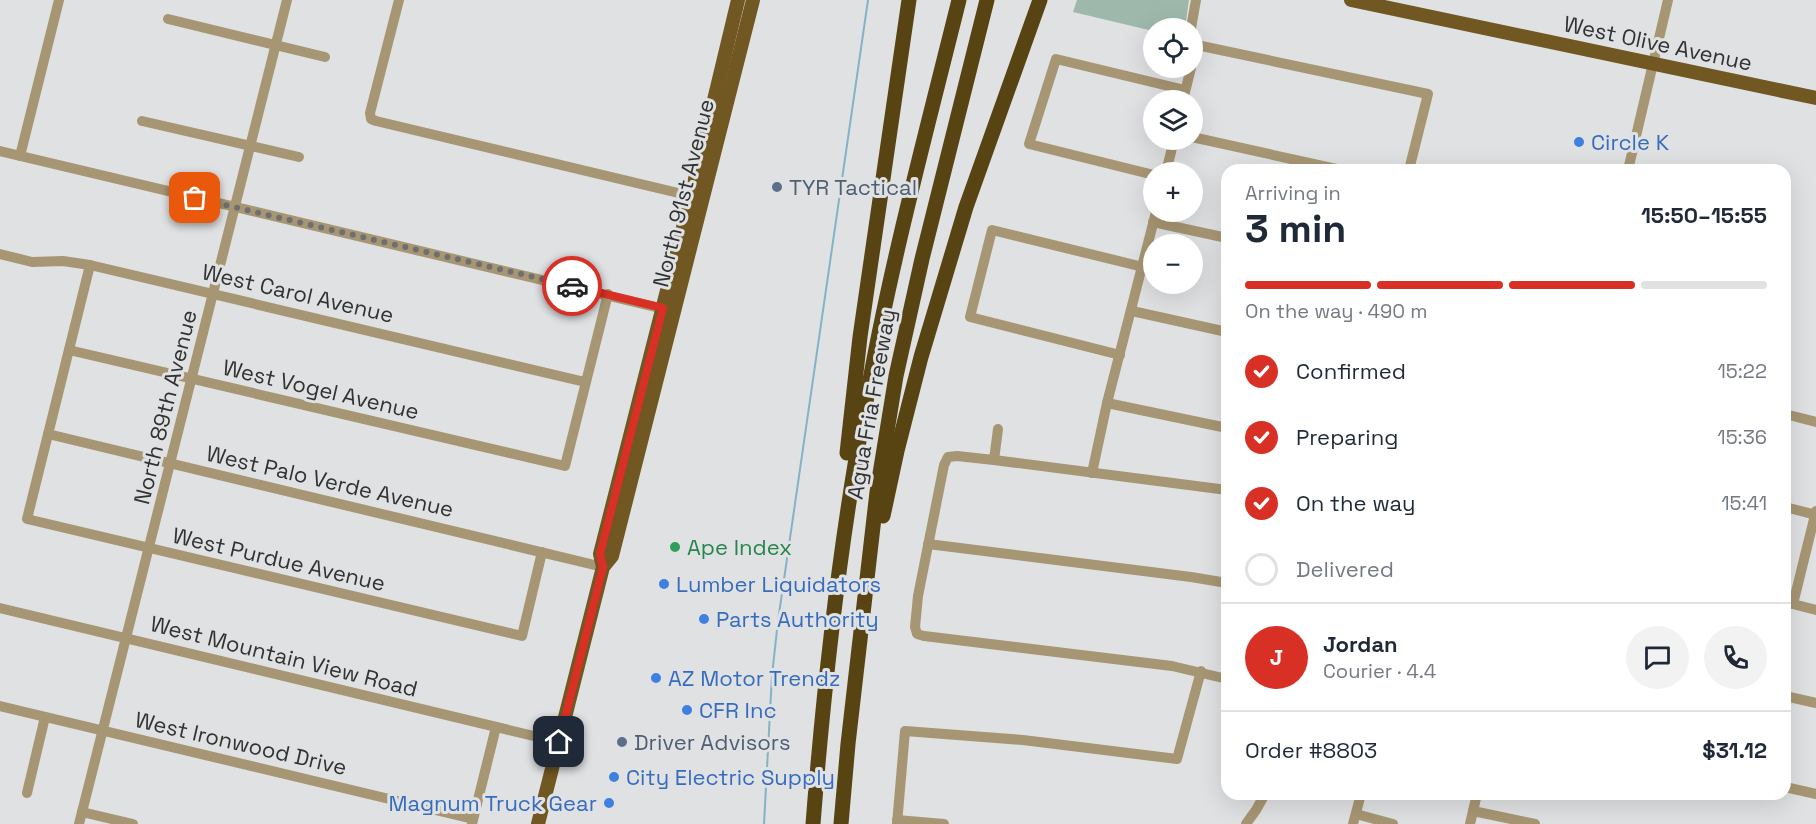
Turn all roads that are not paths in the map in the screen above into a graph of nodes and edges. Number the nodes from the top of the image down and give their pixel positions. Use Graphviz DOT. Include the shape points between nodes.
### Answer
graph roads {
  1 [pos="59,0"];
  2 [pos="287,0"];
  3 [pos="399,0"];
  4 [pos="909,0"];
  5 [pos="959,0"];
  6 [pos="987,0"];
  7 [pos="1040,0"];
  8 [pos="1196,0"];
  9 [pos="1351,0"];
  10 [pos="1668,0"];
  11 [pos="738,1"];
  12 [pos="753,3"];
  13 [pos="1388,4"];
  14 [pos="1193,18"];
  15 [pos="168,19"];
  16 [pos="276,45"];
  17 [pos="1203,46"];
  18 [pos="325,57"];
  19 [pos="1654,63"];
  20 [pos="1166,90"];
  21 [pos="723,94"];
  22 [pos="1816,98"];
  23 [pos="142,121"];
  24 [pos="1203,139"];
  25 [pos="250,146"];
  26 [pos="0,151"];
  27 [pos="20,156"];
  28 [pos="299,157"];
  29 [pos="1314,164"];
  30 [pos="1410,164"];
  31 [pos="1629,164"];
  32 [pos="1143,172"];
  33 [pos="697,197"];
  34 [pos="235,208"];
  35 [pos="1173,222"];
  36 [pos="1221,235"];
  37 [pos="0,254"];
  38 [pos="90,265"];
  39 [pos="1143,267"];
  40 [pos="214,294"];
  41 [pos="608,294"];
  42 [pos="669,310"];
  43 [pos="1132,311"];
  44 [pos="1221,331"];
  45 [pos="69,350"];
  46 [pos="1120,355"];
  47 [pos="192,379"];
  48 [pos="585,382"];
  49 [pos="1107,403"];
  50 [pos="1791,416"];
  51 [pos="1816,422"];
  52 [pos="1221,427"];
  53 [pos="998,429"];
  54 [pos="48,434"];
  55 [pos="994,460"];
  56 [pos="170,463"];
  57 [pos="1092,473"];
  58 [pos="1221,489"];
  59 [pos="1791,508"];
  60 [pos="1816,513"];
  61 [pos="928,544"];
  62 [pos="150,549"];
  63 [pos="542,552"];
  64 [pos="603,567"];
  65 [pos="1221,582"];
  66 [pos="836,594"];
  67 [pos="1791,596"];
  68 [pos="1791,604"];
  69 [pos="0,608"];
  70 [pos="1816,610"];
  71 [pos="127,638"];
  72 [pos="1201,671"];
  73 [pos="1221,677"];
  74 [pos="1791,697"];
  75 [pos="1816,703"];
  76 [pos="0,706"];
  77 [pos="45,717"];
  78 [pos="496,727"];
  79 [pos="103,730"];
  80 [pos="559,742"];
  81 [pos="848,744"];
  82 [pos="1791,788"];
  83 [pos="27,793"];
  84 [pos="1816,794"];
  85 [pos="1262,800"];
  86 [pos="1359,800"];
  87 [pos="1476,800"];
  88 [pos="1473,811"];
  89 [pos="82,812"];
  90 [pos="1354,819"];
  91 [pos="473,821"];
  92 [pos="897,822"];
  93 [pos="79,824"];
  94 [pos="133,824"];
  95 [pos="538,824"];
  96 [pos="813,824"];
  97 [pos="841,824"];
  98 [pos="944,824"];
  99 [pos="1246,824"];
  100 [pos="1393,824"];
  101 [pos="1470,824"];
  102 [pos="1535,824"];
  1 -- 27 [label="street"];
  2 -- 16 [label="street, North 89th Avenue"];
  3 -- 33 [label="street" via="371,119"];
  4 -- 66 [label="highway" via="834,549"];
  5 -- 66 [label="highway, Agua Fria Freeway" via="887,295"];
  6 -- 81 [label="highway, Agua Fria Freeway" via="896,376 877,492"];
  7 -- 81 [label="highway" via="966,207 908,408 883,516"];
  8 -- 14 [label="street"];
  9 -- 13 [label="main road, West Olive Avenue"];
  10 -- 19 [label="street"];
  11 -- 12 [label="main road"];
  11 -- 21 [label="main road, North 91st Avenue"];
  12 -- 21 [label="main road, North 91st Avenue"];
  13 -- 19 [label="main road, West Olive Avenue"];
  15 -- 16 [label="street"];
  16 -- 18 [label="street"];
  16 -- 25 [label="street, North 89th Avenue"];
  17 -- 30 [label="street" via="1428,94"];
  19 -- 22 [label="main road, West Olive Avenue"];
  19 -- 31 [label="street"];
  20 -- 32 [label="street" via="1056,59 1029,144"];
  21 -- 33 [label="main road, North 91st Avenue"];
  23 -- 25 [label="street"];
  24 -- 29 [label="street"];
  25 -- 28 [label="street"];
  25 -- 34 [label="street, North 89th Avenue"];
  26 -- 27 [label="street"];
  27 -- 34 [label="street"];
  33 -- 42 [label="main road, North 91st Avenue"];
  34 -- 40 [label="street, North 89th Avenue"];
  34 -- 41 [label="street"];
  35 -- 36 [label="street"];
  37 -- 38 [label="street, West Carol Avenue" via="32,262"];
  38 -- 40 [label="street, West Carol Avenue"];
  38 -- 45 [label="street"];
  39 -- 43 [label="street"];
  39 -- 46 [label="street" via="992,230 970,317"];
  40 -- 47 [label="street, North 89th Avenue"];
  40 -- 48 [label="street, West Carol Avenue"];
  41 -- 42 [label="street"];
  41 -- 48 [label="street"];
  42 -- 64 [label="main road, North 91st Avenue" via="600,554"];
  43 -- 44 [label="street"];
  43 -- 46 [label="street"];
  45 -- 47 [label="street, West Vogel Avenue"];
  45 -- 54 [label="street"];
  46 -- 49 [label="street"];
  47 -- 48 [label="street, West Vogel Avenue" via="565,466"];
  47 -- 56 [label="street, North 89th Avenue"];
  49 -- 52 [label="street"];
  49 -- 57 [label="street"];
  50 -- 51 [label="street"];
  53 -- 55 [label="street"];
  54 -- 56 [label="street, West Palo Verde Avenue"];
  54 -- 62 [label="street, West Purdue Avenue" via="27,519"];
  55 -- 57 [label="street"];
  55 -- 61 [label="street" via="948,457"];
  56 -- 62 [label="street, North 89th Avenue"];
  56 -- 63 [label="street, West Palo Verde Avenue"];
  57 -- 58 [label="street"];
  59 -- 60 [label="street"];
  60 -- 67 [label="street"];
  61 -- 65 [label="street"];
  61 -- 72 [label="street" via="917,604 917,634"];
  62 -- 63 [label="street, West Purdue Avenue" via="522,636"];
  62 -- 71 [label="street, North 89th Avenue"];
  63 -- 64 [label="street, West Palo Verde Avenue"];
  64 -- 80 [label="main road, North 91st Avenue"];
  66 -- 96 [label="highway, Agua Fria Freeway"];
  68 -- 70 [label="street"];
  69 -- 71 [label="street, West Mountain View Road"];
  71 -- 78 [label="street, West Mountain View Road"];
  71 -- 79 [label="street, North 89th Avenue"];
  72 -- 73 [label="street"];
  72 -- 92 [label="street" via="1177,759 905,730"];
  74 -- 75 [label="street"];
  76 -- 77 [label="street, West Ironwood Drive"];
  77 -- 79 [label="street, West Ironwood Drive"];
  77 -- 83 [label="street"];
  78 -- 80 [label="street, West Mountain View Road"];
  78 -- 91 [label="street"];
  79 -- 89 [label="street, North 89th Avenue"];
  79 -- 91 [label="street, West Ironwood Drive"];
  80 -- 95 [label="main road, North 91st Avenue"];
  81 -- 97 [label="highway, Agua Fria Freeway"];
  82 -- 84 [label="street"];
  85 -- 99 [label="street"];
  86 -- 90 [label="street"];
  87 -- 88 [label="street"];
  88 -- 101 [label="street"];
  88 -- 102 [label="street"];
  89 -- 93 [label="street, North 89th Avenue"];
  89 -- 94 [label="street"];
  90 -- 100 [label="street"];
  92 -- 98 [label="street"];
}
